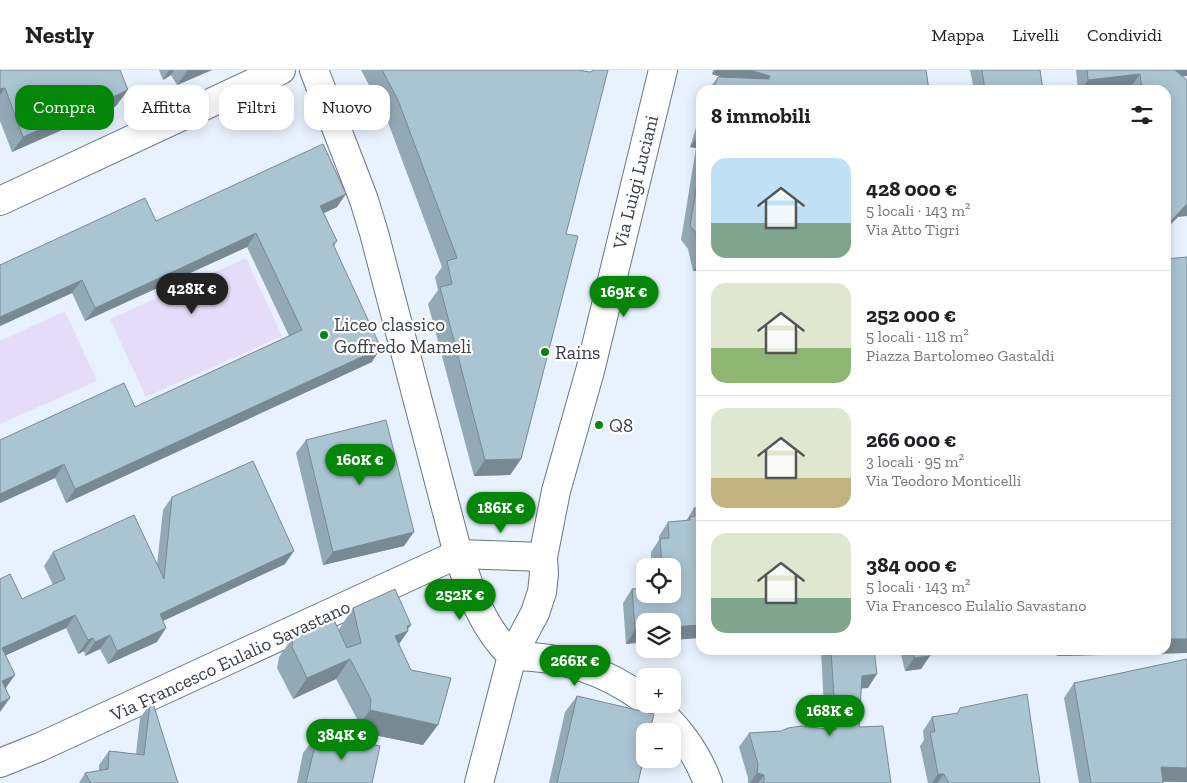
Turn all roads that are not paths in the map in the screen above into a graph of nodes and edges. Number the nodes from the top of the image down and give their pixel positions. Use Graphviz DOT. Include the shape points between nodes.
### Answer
graph roads {
  1 [pos="281,70"];
  2 [pos="314,70"];
  3 [pos="663,70"];
  4 [pos="0,201"];
  5 [pos="458,554"];
  6 [pos="544,556"];
  7 [pos="512,656"];
  8 [pos="636,694"];
  9 [pos="660,713"];
  10 [pos="0,763"];
  11 [pos="479,783"];
  12 [pos="708,783"];
  1 -- 4 [label="street"];
  2 -- 5 [label="street" via="374,233"];
  3 -- 6 [label="street, Via Luigi Luciani" via="590,371 556,491"];
  5 -- 6 [label="street"];
  5 -- 7 [label="street" via="483,620"];
  5 -- 10 [label="street, Via Francesco Eulalio Savastano"];
  6 -- 7 [label="street, Via Luigi Luciani" via="542,592 535,613"];
  7 -- 8 [label="street" via="546,658 589,668"];
  7 -- 11 [label="street, Via Luigi Luciani"];
  9 -- 12 [label="street" via="674,725 694,752"];
}
